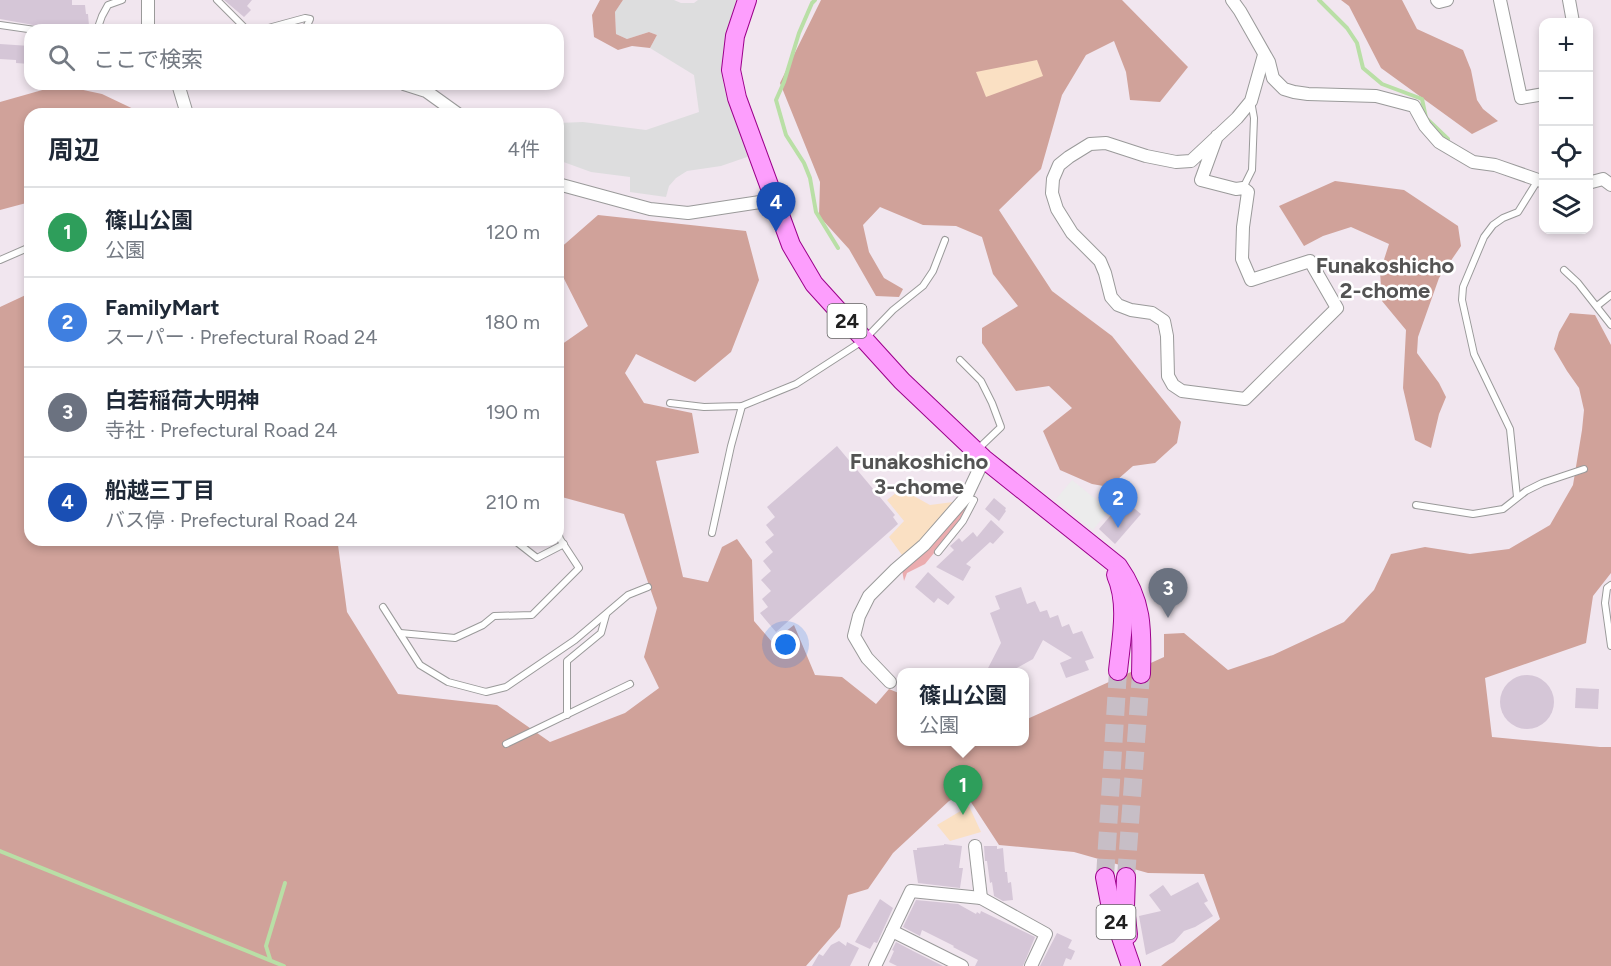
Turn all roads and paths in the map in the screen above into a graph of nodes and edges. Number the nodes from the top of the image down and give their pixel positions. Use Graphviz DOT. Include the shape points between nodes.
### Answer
graph roads {
  1 [pos="122,0"];
  2 [pos="148,0"];
  3 [pos="217,0"];
  4 [pos="747,0"];
  5 [pos="1232,0"];
  6 [pos="1437,0"];
  7 [pos="1447,0"];
  8 [pos="1500,0"];
  9 [pos="1569,0"];
  10 [pos="108,2"];
  11 [pos="1573,18"];
  12 [pos="99,24"];
  13 [pos="148,24"];
  14 [pos="241,24"];
  15 [pos="284,24"];
  16 [pos="308,24"];
  17 [pos="0,25"];
  18 [pos="24,28"];
  19 [pos="1264,54"];
  20 [pos="180,90"];
  21 [pos="423,90"];
  22 [pos="1539,95"];
  23 [pos="1251,101"];
  24 [pos="185,108"];
  25 [pos="450,108"];
  26 [pos="1217,136"];
  27 [pos="1539,180"];
  28 [pos="1593,182"];
  29 [pos="1539,184"];
  30 [pos="1611,185"];
  31 [pos="564,186"];
  32 [pos="1243,188"];
  33 [pos="773,196"];
  34 [pos="945,240"];
  35 [pos="24,250"];
  36 [pos="0,260"];
  37 [pos="1564,270"];
  38 [pos="1611,295"];
  39 [pos="1597,306"];
  40 [pos="1611,325"];
  41 [pos="864,340"];
  42 [pos="960,360"];
  43 [pos="670,403"];
  44 [pos="742,406"];
  45 [pos="980,456"];
  46 [pos="1584,469"];
  47 [pos="966,497"];
  48 [pos="1517,497"];
  49 [pos="1416,505"];
  50 [pos="712,533"];
  51 [pos="564,544"];
  52 [pos="522,546"];
  53 [pos="560,546"];
  54 [pos="938,552"];
  55 [pos="1108,557"];
  56 [pos="1611,585"];
  57 [pos="648,587"];
  58 [pos="383,608"];
  59 [pos="606,614"];
  60 [pos="399,633"];
  61 [pos="1611,646"];
  62 [pos="1118,671"];
  63 [pos="1141,674"];
  64 [pos="890,682"];
  65 [pos="630,684"];
  66 [pos="567,715"];
  67 [pos="506,744"];
  68 [pos="975,846"];
  69 [pos="1105,877"];
  70 [pos="1126,877"];
  71 [pos="981,898"];
  72 [pos="892,931"];
  73 [pos="957,965"];
  74 [pos="875,966"];
  75 [pos="1031,966"];
  76 [pos="1132,966"];
  1 -- 10 [label="lane"];
  2 -- 13 [label="street"];
  3 -- 14 [label="lane"];
  4 -- 33 [label="main road, 24" via="735,36 731,69 737,98"];
  5 -- 19 [label="street"];
  6 -- 7 [label="street"];
  8 -- 22 [label="street" via="1521,98"];
  9 -- 11 [label="street"];
  10 -- 12 [label="lane"];
  15 -- 16 [label="lane" via="305,18 310,19"];
  17 -- 18 [label="lane"];
  19 -- 23 [label="street"];
  19 -- 27 [label="street" via="1273,78 1284,89 1308,94 1376,96 1414,106 1439,142 1473,162"];
  20 -- 24 [label="street"];
  21 -- 25 [label="street"];
  23 -- 26 [label="street"];
  23 -- 32 [label="lane" via="1252,170"];
  26 -- 32 [label="street" via="1201,180"];
  26 -- 32 [label="street" via="1191,160 1176,162 1106,143 1090,144 1059,165 1053,179 1057,209 1072,233 1100,261 1111,297 1118,305 1152,313 1164,321 1168,376 1182,391 1245,399 1337,308 1310,261 1251,280 1242,259 1248,192"];
  28 -- 30 [label="street" via="1603,179"];
  29 -- 48 [label="lane" via="1518,212 1493,225 1484,237 1463,287 1462,300 1474,354 1510,429"];
  31 -- 33 [label="street" via="650,209 688,213 760,202"];
  33 -- 41 [label="main road, 24" via="791,245 814,284"];
  34 -- 41 [label="lane" via="923,286"];
  35 -- 36 [label="lane"];
  37 -- 39 [label="lane"];
  38 -- 39 [label="lane"];
  39 -- 40 [label="lane"];
  41 -- 44 [label="lane" via="796,384"];
  41 -- 45 [label="main road, 24"];
  42 -- 45 [label="lane" via="981,381 1001,427"];
  43 -- 44 [label="lane"];
  44 -- 50 [label="lane"];
  45 -- 47 [label="street"];
  45 -- 55 [label="main road, 24"];
  46 -- 48 [label="lane" via="1542,483"];
  47 -- 54 [label="lane" via="974,500"];
  47 -- 64 [label="street" via="924,545 869,596 859,616 854,636 867,658"];
  48 -- 49 [label="lane" via="1503,508 1473,514"];
  51 -- 60 [label="lane" via="579,568 532,615 494,616 455,638"];
  52 -- 53 [label="lane" via="537,558"];
  55 -- 62 [label="main road, 24" via="1122,594"];
  55 -- 63 [label="main road, 24" via="1127,579 1141,616"];
  56 -- 61 [label="lane" via="1605,603"];
  57 -- 59 [label="lane" via="628,595"];
  58 -- 60 [label="lane"];
  59 -- 60 [label="lane" via="506,687 486,692 448,682 420,665"];
  59 -- 66 [label="lane" via="601,633 567,660"];
  65 -- 66 [label="lane"];
  66 -- 67 [label="lane"];
  68 -- 71 [label="street"];
  69 -- 76 [label="main road, 24" via="1111,908"];
  70 -- 76 [label="main road, 24"];
  71 -- 72 [label="street" via="911,891"];
  71 -- 75 [label="street" via="1046,934"];
  72 -- 73 [label="street"];
  72 -- 74 [label="street"];
}
